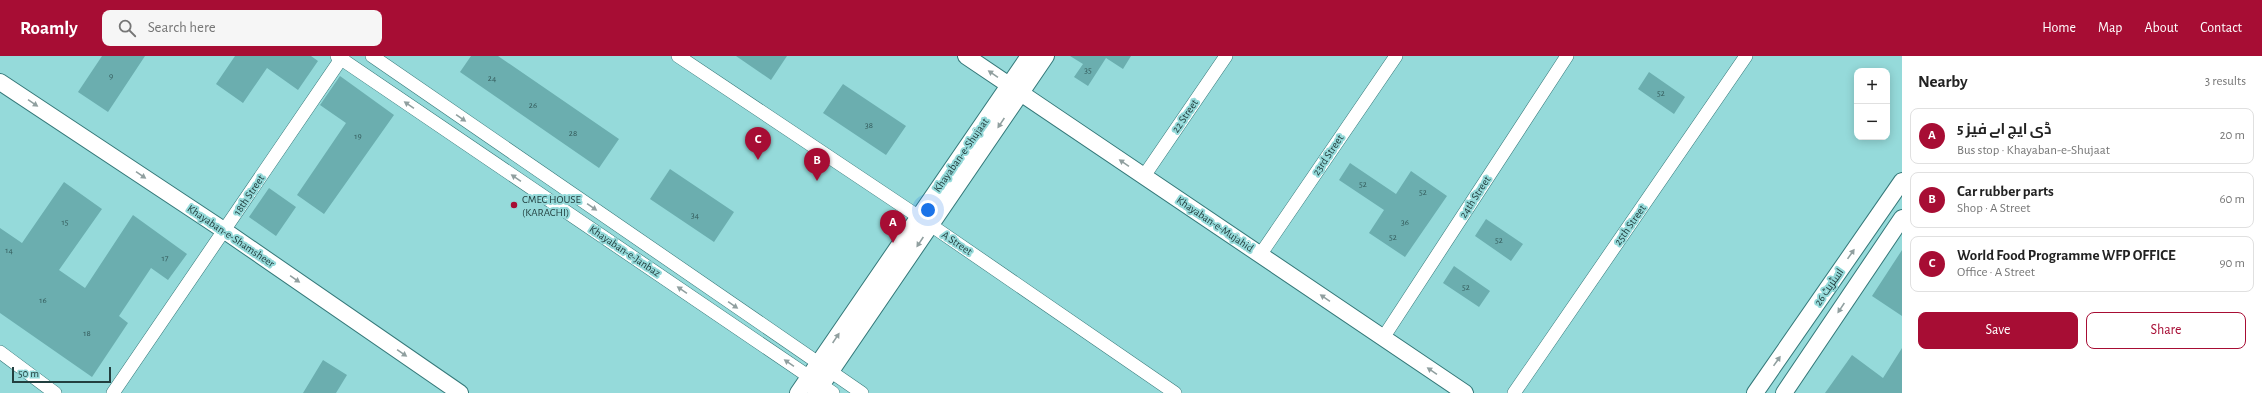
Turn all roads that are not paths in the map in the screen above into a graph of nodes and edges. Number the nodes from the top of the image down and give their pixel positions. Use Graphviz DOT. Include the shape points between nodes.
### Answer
graph roads {
  1 [pos="372,56"];
  2 [pos="678,56"];
  3 [pos="966,56"];
  4 [pos="1029,56"];
  5 [pos="1046,56"];
  6 [pos="1226,56"];
  7 [pos="1396,56"];
  8 [pos="1567,56"];
  9 [pos="1746,56"];
  10 [pos="341,57"];
  11 [pos="0,82"];
  12 [pos="1015,89"];
  13 [pos="1144,176"];
  14 [pos="1902,181"];
  15 [pos="1902,218"];
  16 [pos="925,221"];
  17 [pos="226,231"];
  18 [pos="1260,255"];
  19 [pos="1383,338"];
  20 [pos="0,352"];
  21 [pos="821,381"];
  22 [pos="55,393"];
  23 [pos="113,393"];
  24 [pos="460,393"];
  25 [pos="798,393"];
  26 [pos="862,393"];
  27 [pos="1175,393"];
  28 [pos="1464,393"];
  29 [pos="1514,393"];
  30 [pos="1755,393"];
  31 [pos="1784,393"];
  1 -- 21 [label="street, Khayaban-e-Janbaz, one-way"];
  2 -- 16 [label="street, A Street"];
  12 -- 3 [label="main road, Khayaban-e-Mujahid, one-way"];
  4 -- 12 [label="main road, Khayaban-e-Shujaat"];
  5 -- 12 [label="main road, Khayaban-e-Shujaat"];
  6 -- 13 [label="street, 22 Street"];
  7 -- 18 [label="street, 23rd Street"];
  8 -- 19 [label="street, 24th Street"];
  9 -- 29 [label="street, 25th Street"];
  10 -- 17 [label="street, 18th Street"];
  21 -- 10 [label="street, Khayaban-e-Janbaz, one-way"];
  11 -- 17 [label="main road, Khayaban-e-Shamsheer, one-way"];
  13 -- 12 [label="main road, Khayaban-e-Mujahid, one-way"];
  12 -- 16 [label="main road, Khayaban-e-Shujaat"];
  13 -- 18 [label="main road, Khayaban-e-Mujahid"];
  30 -- 14 [label="main road, اسٹریٹ 26, one-way"];
  15 -- 31 [label="main road, اسٹریٹ 26, one-way"];
  16 -- 21 [label="main road, Khayaban-e-Shujaat"];
  16 -- 27 [label="street, A Street"];
  17 -- 23 [label="street, 18th Street"];
  17 -- 24 [label="main road, Khayaban-e-Shamsheer, one-way"];
  19 -- 18 [label="main road, Khayaban-e-Mujahid, one-way"];
  28 -- 19 [label="main road, Khayaban-e-Mujahid, one-way"];
  20 -- 22 [label="street"];
  21 -- 25 [label="main road, Khayaban-e-Shujaat"];
  21 -- 26 [label="street, Khayaban-e-Janbaz"];
}
